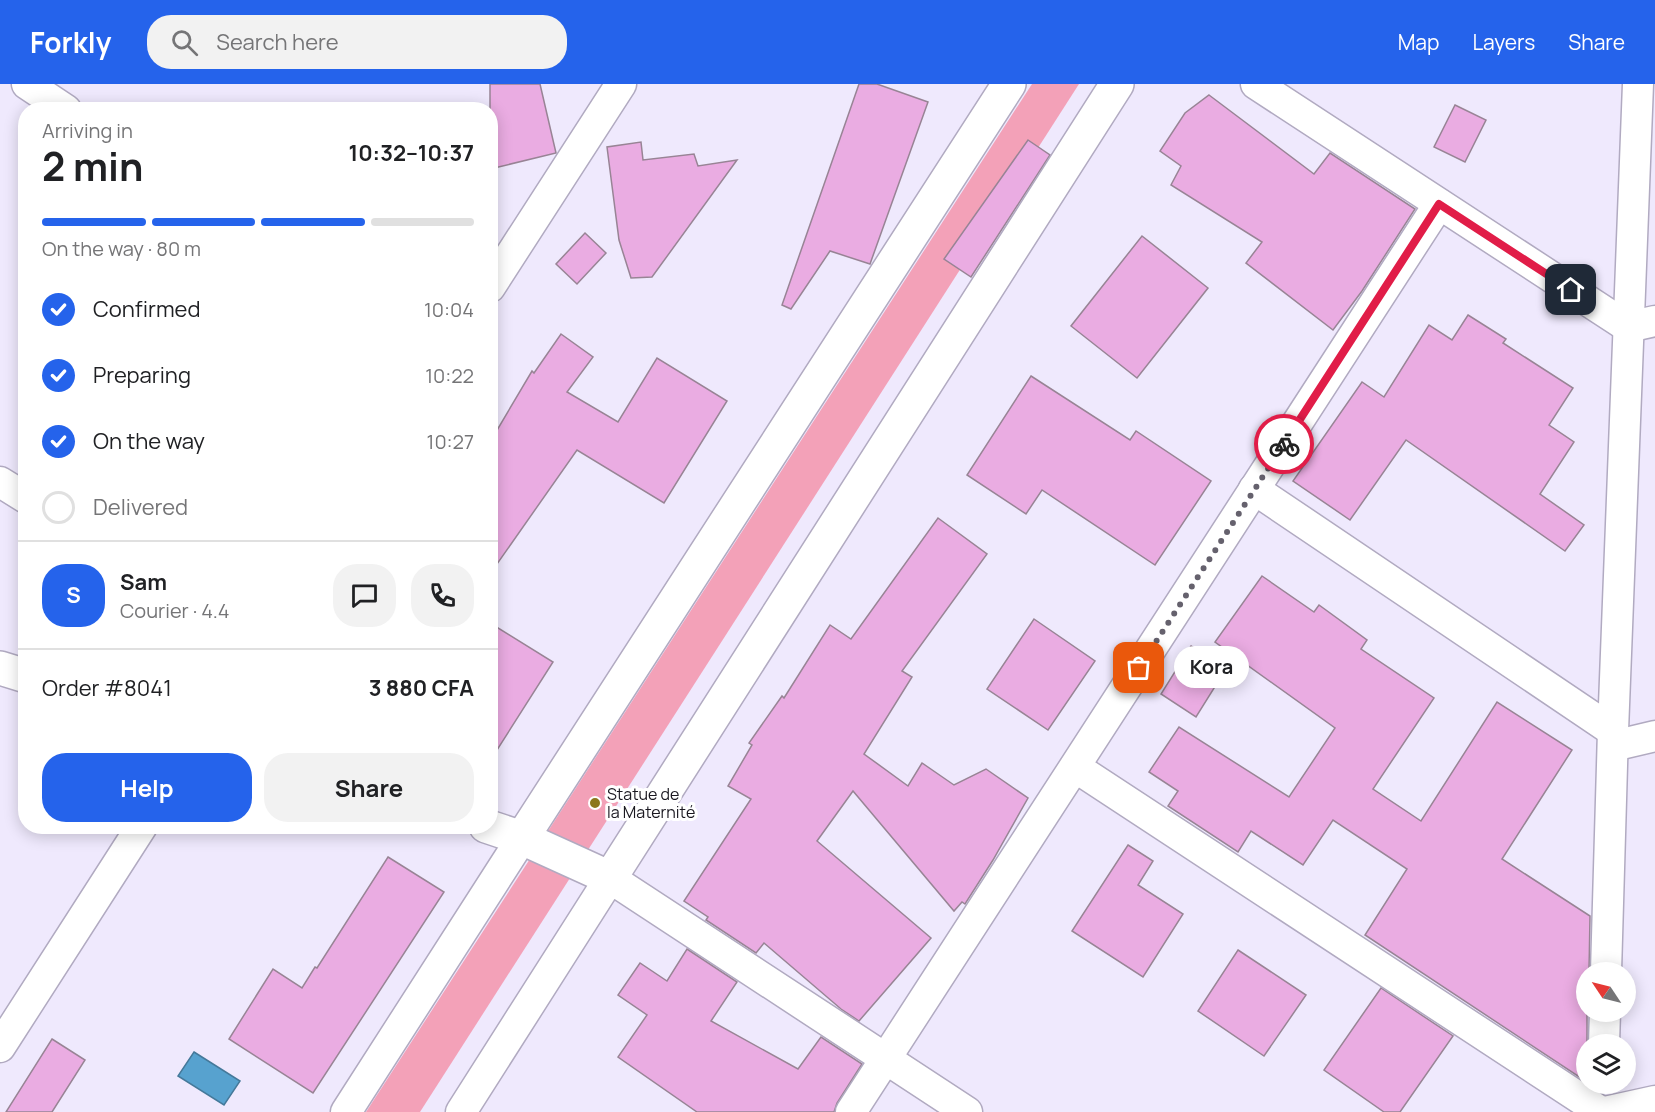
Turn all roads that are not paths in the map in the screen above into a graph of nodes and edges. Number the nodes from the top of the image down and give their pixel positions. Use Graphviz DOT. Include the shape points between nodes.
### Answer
graph roads {
  1 [pos="27,84"];
  2 [pos="621,84"];
  3 [pos="1009,84"];
  4 [pos="1117,84"];
  5 [pos="1256,84"];
  6 [pos="1638,84"];
  7 [pos="54,102"];
  8 [pos="1439,204"];
  9 [pos="498,275"];
  10 [pos="1641,324"];
  11 [pos="0,482"];
  12 [pos="1254,489"];
  13 [pos="18,493"];
  14 [pos="0,668"];
  15 [pos="18,674"];
  16 [pos="1655,736"];
  17 [pos="1613,739"];
  18 [pos="1075,767"];
  19 [pos="498,830"];
  20 [pos="137,834"];
  21 [pos="522,838"];
  22 [pos="610,878"];
  23 [pos="1606,962"];
  24 [pos="0,1047"];
  25 [pos="886,1059"];
  26 [pos="1603,1094"];
  27 [pos="1655,1101"];
  28 [pos="346,1112"];
  29 [pos="461,1112"];
  30 [pos="851,1112"];
  31 [pos="967,1112"];
  32 [pos="1603,1112"];
  1 -- 7 [label="street"];
  2 -- 9 [label="street"];
  3 -- 21 [label="street"];
  4 -- 22 [label="street"];
  5 -- 8 [label="street"];
  6 -- 10 [label="street"];
  8 -- 10 [label="street"];
  8 -- 12 [label="street"];
  10 -- 17 [label="street"];
  11 -- 13 [label="street"];
  12 -- 17 [label="street"];
  12 -- 18 [label="street"];
  14 -- 15 [label="street"];
  16 -- 17 [label="street"];
  17 -- 23 [label="street"];
  18 -- 25 [label="street"];
  18 -- 32 [label="street"];
  19 -- 21 [label="street"];
  20 -- 24 [label="street"];
  21 -- 22 [label="street"];
  21 -- 28 [label="street"];
  22 -- 25 [label="street"];
  22 -- 29 [label="street"];
  25 -- 30 [label="street"];
  25 -- 31 [label="street"];
  26 -- 32 [label="street"];
  27 -- 32 [label="street"];
}
